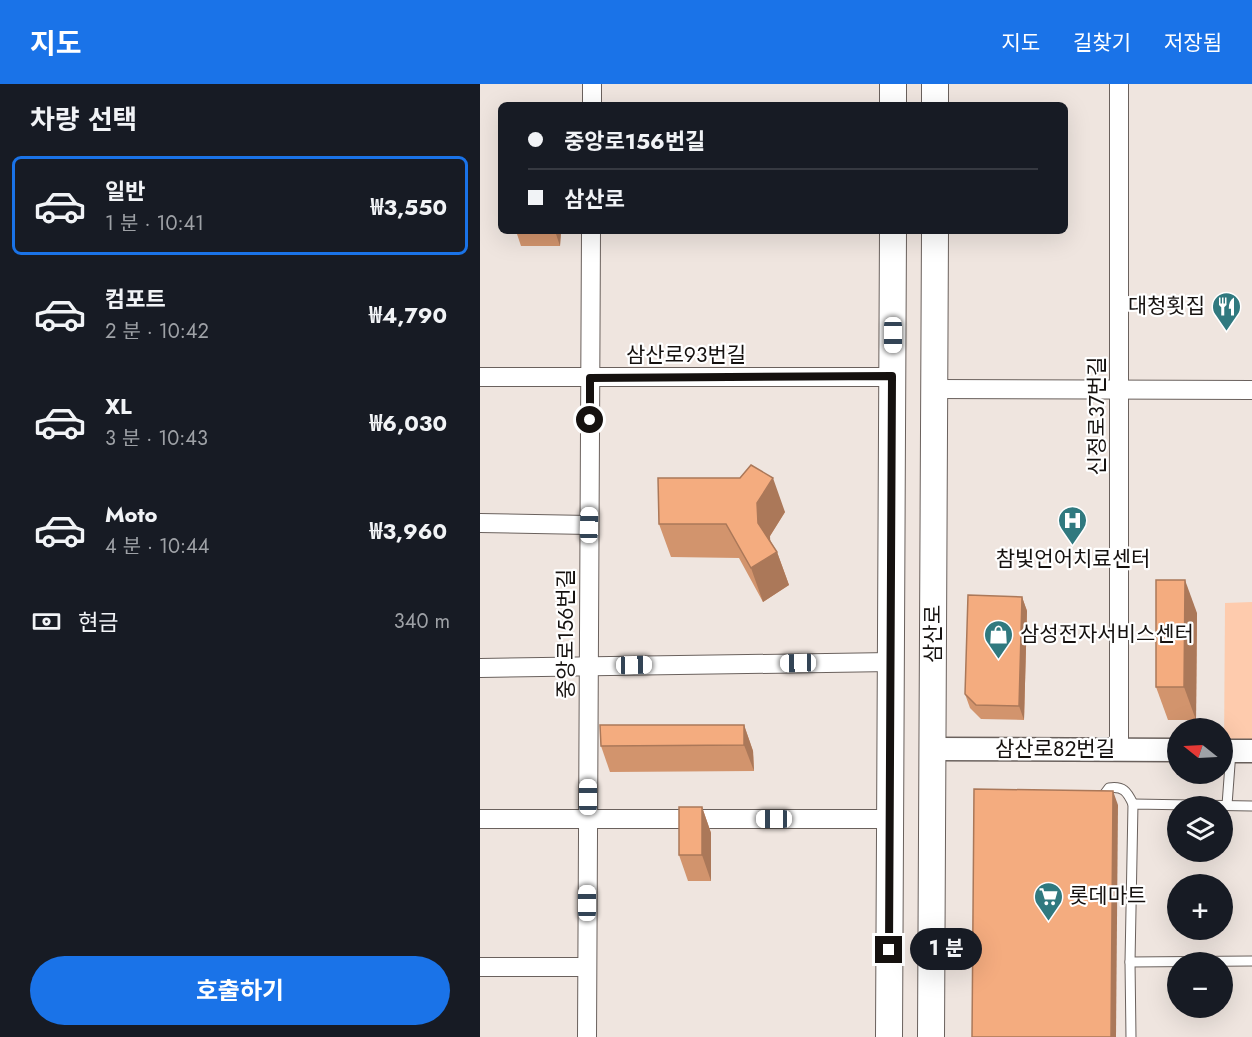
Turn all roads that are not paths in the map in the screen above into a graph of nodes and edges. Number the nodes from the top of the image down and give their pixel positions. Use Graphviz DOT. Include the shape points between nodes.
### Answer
graph roads {
  1 [pos="592,84"];
  2 [pos="893,84"];
  3 [pos="935,84"];
  4 [pos="1119,84"];
  5 [pos="592,102"];
  6 [pos="893,102"];
  7 [pos="935,102"];
  8 [pos="591,234"];
  9 [pos="893,234"];
  10 [pos="935,234"];
  11 [pos="892,376"];
  12 [pos="480,377"];
  13 [pos="590,378"];
  14 [pos="1120,388"];
  15 [pos="934,389"];
  16 [pos="1252,390"];
  17 [pos="480,523"];
  18 [pos="589,525"];
  19 [pos="891,662"];
  20 [pos="588,666"];
  21 [pos="480,668"];
  22 [pos="933,749"];
  23 [pos="1119,749"];
  24 [pos="1167,750"];
  25 [pos="1235,751"];
  26 [pos="1228,796"];
  27 [pos="1133,804"];
  28 [pos="1167,804"];
  29 [pos="1099,805"];
  30 [pos="1233,805"];
  31 [pos="1252,806"];
  32 [pos="480,819"];
  33 [pos="588,819"];
  34 [pos="890,819"];
  35 [pos="1252,961"];
  36 [pos="1130,962"];
  37 [pos="480,967"];
  38 [pos="587,967"];
  39 [pos="587,1037"];
  40 [pos="889,1037"];
  41 [pos="931,1037"];
  42 [pos="1131,1037"];
  1 -- 5 [label="street"];
  2 -- 6 [label="main road"];
  3 -- 7 [label="main road"];
  4 -- 14 [label="street, 신정로37번길"];
  8 -- 13 [label="street, 중앙로156번길"];
  9 -- 11 [label="main road, 삼산로"];
  10 -- 15 [label="main road, 삼산로"];
  11 -- 13 [label="street, 삼산로93번길"];
  11 -- 19 [label="main road, 삼산로"];
  12 -- 13 [label="street, 삼산로93번길"];
  13 -- 18 [label="street, 중앙로156번길"];
  14 -- 15 [label="street"];
  14 -- 16 [label="street"];
  14 -- 23 [label="street, 신정로37번길"];
  15 -- 22 [label="main road, 삼산로"];
  17 -- 18 [label="street"];
  18 -- 20 [label="street, 중앙로156번길"];
  19 -- 20 [label="street"];
  19 -- 34 [label="main road, 삼산로"];
  20 -- 21 [label="street"];
  20 -- 33 [label="street, 중앙로156번길"];
  22 -- 23 [label="street, 삼산로82번길"];
  22 -- 41 [label="main road, 삼산로"];
  23 -- 24 [label="street, 삼산로82번길"];
  25 -- 26 [label="lane"];
  27 -- 28 [label="lane"];
  27 -- 29 [label="lane" via="1128,792 1119,787 1109,788"];
  27 -- 36 [label="lane" via="1128,852"];
  30 -- 31 [label="lane"];
  32 -- 33 [label="street"];
  33 -- 34 [label="street"];
  33 -- 38 [label="street, 중앙로156번길"];
  34 -- 40 [label="main road, 삼산로"];
  35 -- 36 [label="lane"];
  36 -- 42 [label="lane"];
  37 -- 38 [label="street"];
  38 -- 39 [label="street, 중앙로156번길"];
}
